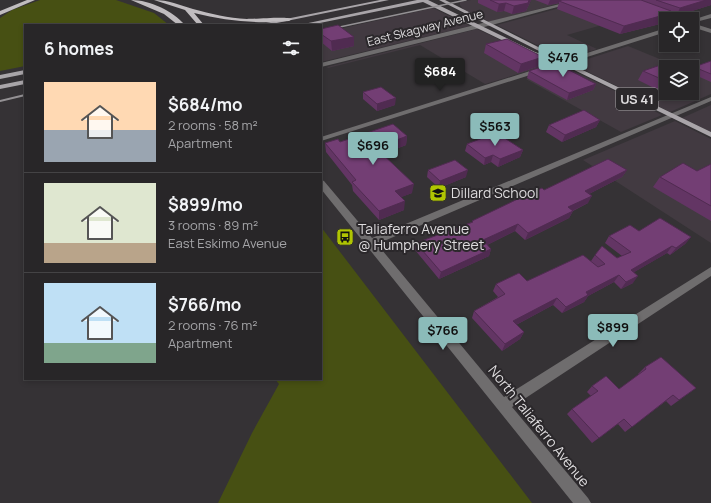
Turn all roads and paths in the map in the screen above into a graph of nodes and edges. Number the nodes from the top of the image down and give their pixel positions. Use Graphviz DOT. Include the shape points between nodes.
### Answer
graph roads {
  1 [pos="32,0"];
  2 [pos="134,0"];
  3 [pos="157,0"];
  4 [pos="387,0"];
  5 [pos="424,0"];
  6 [pos="441,0"];
  7 [pos="455,0"];
  8 [pos="581,0"];
  9 [pos="459,9"];
  10 [pos="188,10"];
  11 [pos="649,10"];
  12 [pos="0,13"];
  13 [pos="659,13"];
  14 [pos="711,16"];
  15 [pos="289,19"];
  16 [pos="699,20"];
  17 [pos="181,24"];
  18 [pos="200,24"];
  19 [pos="264,24"];
  20 [pos="307,24"];
  21 [pos="490,24"];
  22 [pos="699,26"];
  23 [pos="477,27"];
  24 [pos="711,31"];
  25 [pos="659,32"];
  26 [pos="564,63"];
  27 [pos="322,65"];
  28 [pos="24,72"];
  29 [pos="0,77"];
  30 [pos="24,82"];
  31 [pos="0,87"];
  32 [pos="711,99"];
  33 [pos="672,116"];
  34 [pos="711,135"];
  35 [pos="322,139"];
  36 [pos="322,184"];
  37 [pos="370,243"];
  38 [pos="711,271"];
  39 [pos="503,405"];
  40 [pos="582,503"];
  1 -- 12 [label="highway"];
  2 -- 17 [label="highway" via="167,12"];
  3 -- 10 [label="highway"];
  4 -- 15 [label="main road"];
  5 -- 20 [label="main road"];
  5 -- 23 [label="main road, US 41"];
  6 -- 9 [label="main road, US 41"];
  7 -- 9 [label="main road"];
  8 -- 21 [label="street, East Skagway Avenue"];
  9 -- 21 [label="main road, US 41"];
  10 -- 15 [label="highway" via="236,21"];
  10 -- 18 [label="highway"];
  11 -- 13 [label="street"];
  14 -- 16 [label="street"];
  15 -- 19 [label="main road"];
  21 -- 23 [label="street, East Skagway Avenue"];
  21 -- 26 [label="main road, US 41"];
  22 -- 24 [label="street"];
  23 -- 26 [label="main road, US 41" via="533,53"];
  23 -- 27 [label="street, East Skagway Avenue"];
  25 -- 26 [label="street"];
  26 -- 33 [label="main road, US 41"];
  26 -- 35 [label="street"];
  28 -- 29 [label="main road"];
  30 -- 31 [label="main road"];
  32 -- 33 [label="street"];
  33 -- 34 [label="main road, US 41"];
  33 -- 37 [label="street"];
  36 -- 37 [label="street, North Taliaferro Avenue"];
  37 -- 39 [label="street, North Taliaferro Avenue"];
  38 -- 39 [label="street"];
  39 -- 40 [label="street, North Taliaferro Avenue"];
}
